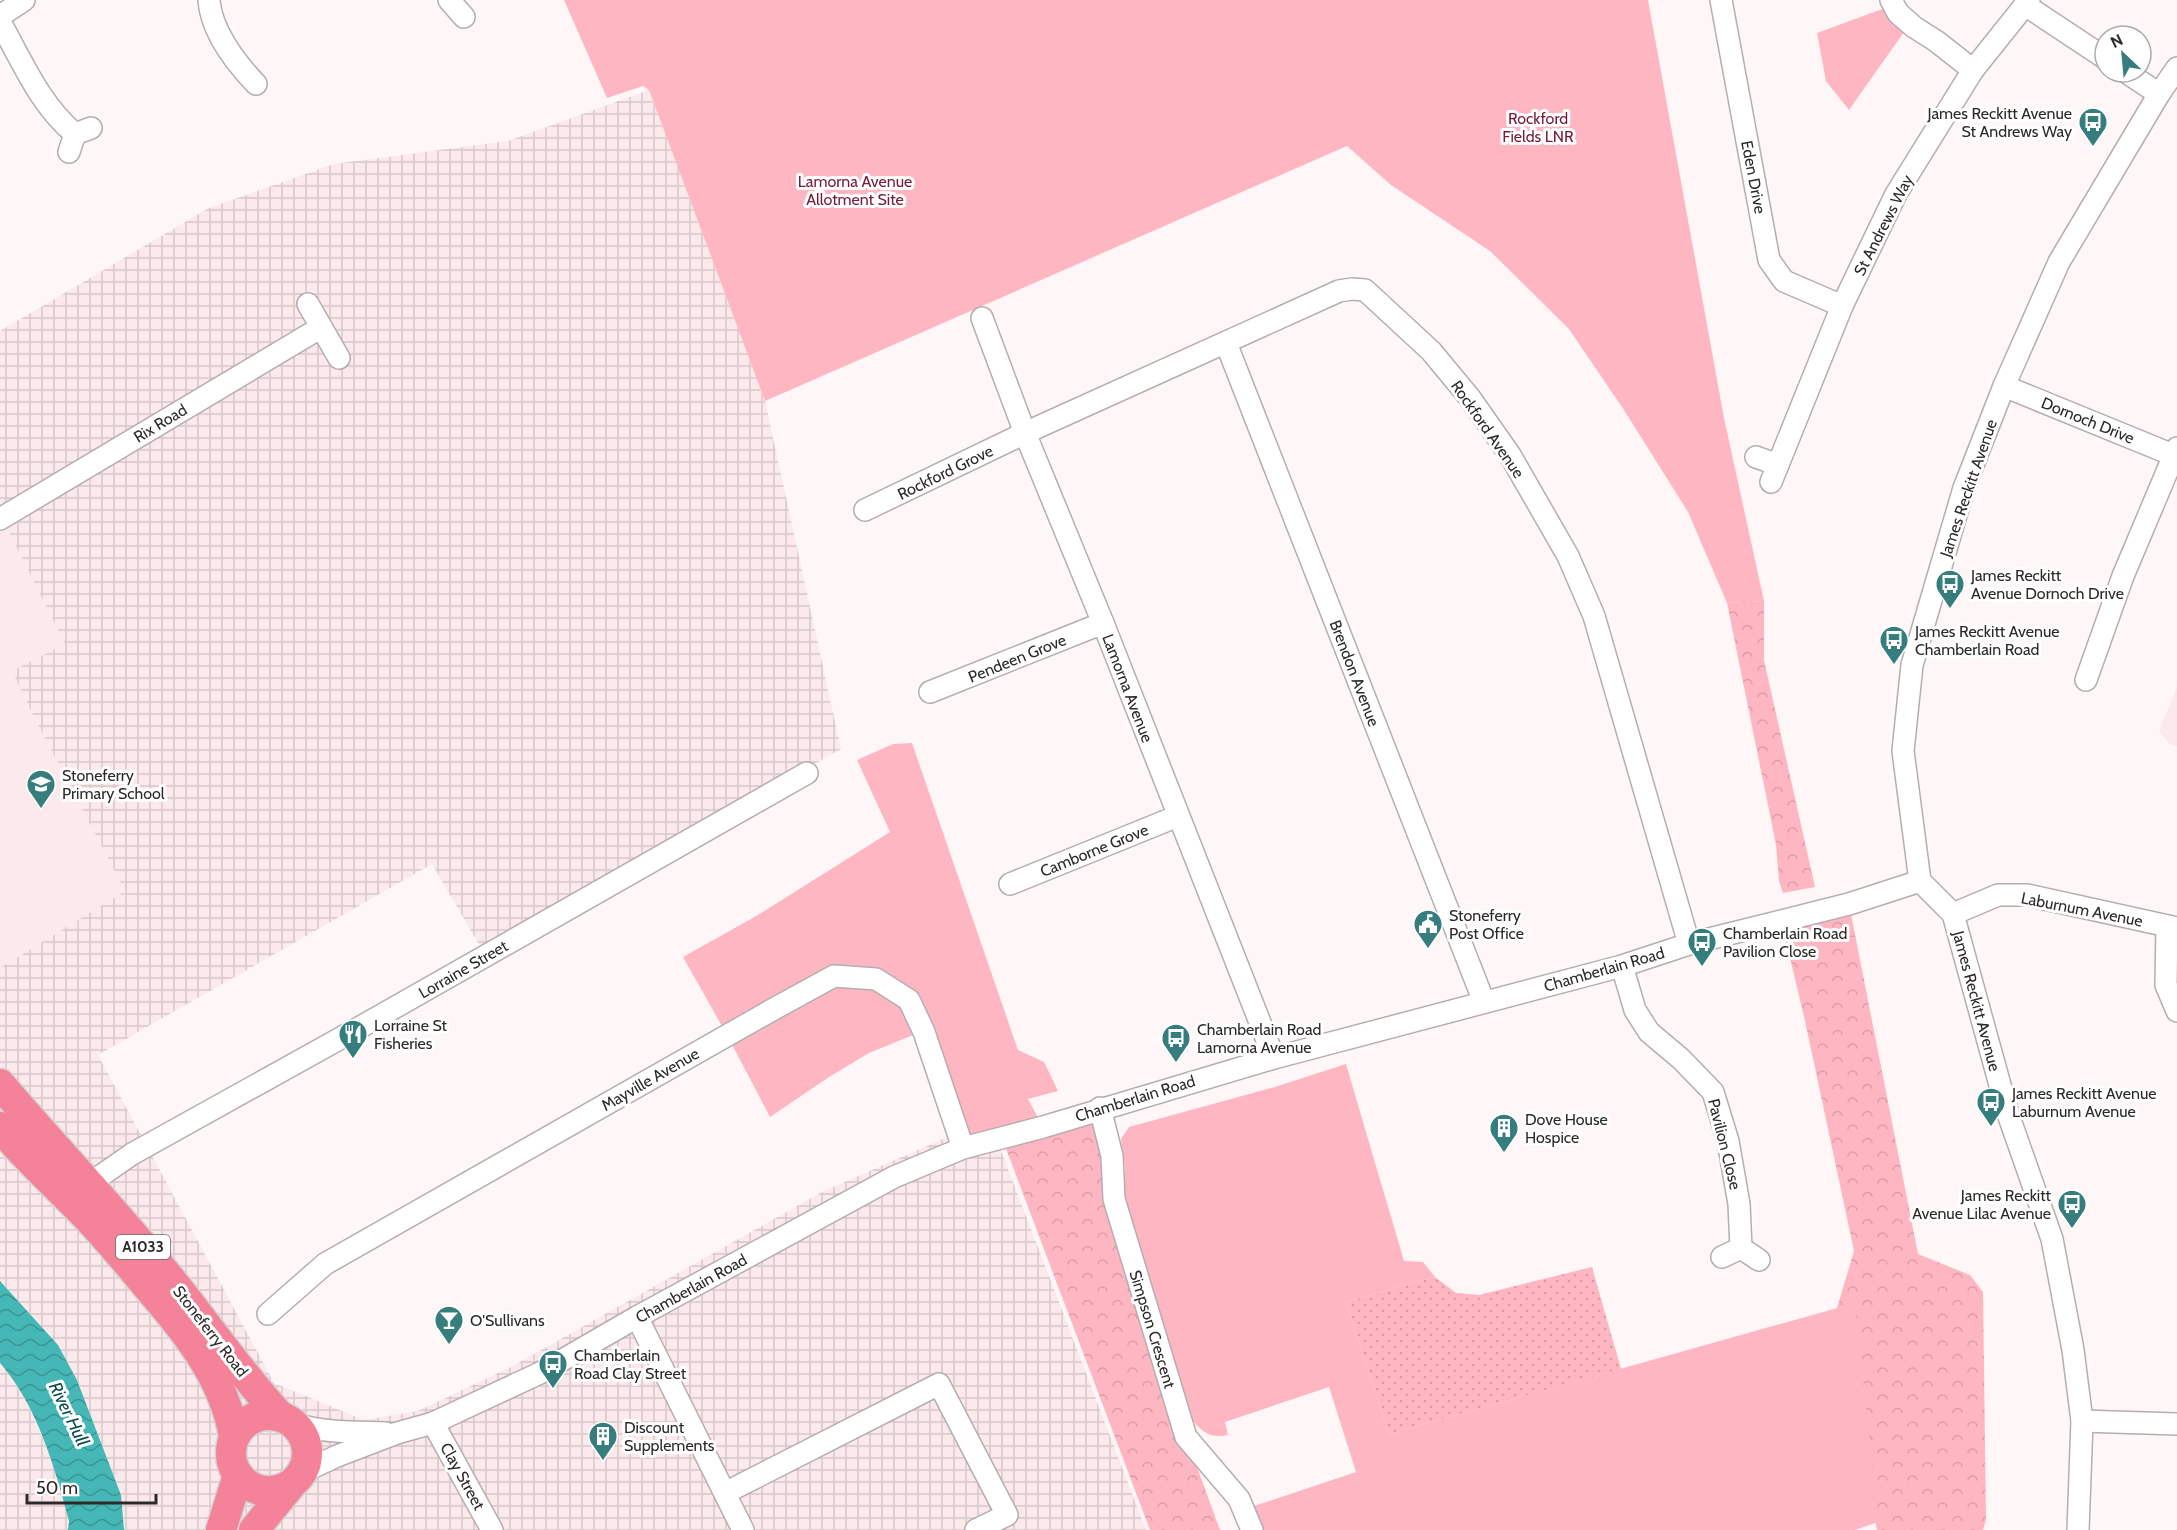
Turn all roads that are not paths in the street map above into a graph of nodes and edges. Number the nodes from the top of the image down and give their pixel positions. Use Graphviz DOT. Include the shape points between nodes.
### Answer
graph roads {
  1 [pos="24,0"];
  2 [pos="209,0"];
  3 [pos="449,0"];
  4 [pos="1891,0"];
  5 [pos="1727,2"];
  6 [pos="2027,3"];
  7 [pos="0,16"];
  8 [pos="464,17"];
  9 [pos="0,22"];
  10 [pos="2093,50"];
  11 [pos="2177,68"];
  12 [pos="1973,70"];
  13 [pos="256,84"];
  14 [pos="2144,84"];
  15 [pos="2159,94"];
  16 [pos="78,138"];
  17 [pos="308,304"];
  18 [pos="1842,306"];
  19 [pos="982,318"];
  20 [pos="320,328"];
  21 [pos="1226,343"];
  22 [pos="339,358"];
  23 [pos="2004,386"];
  24 [pos="1025,433"];
  25 [pos="2175,452"];
  26 [pos="1756,457"];
  27 [pos="865,510"];
  28 [pos="0,519"];
  29 [pos="1103,623"];
  30 [pos="2084,666"];
  31 [pos="930,692"];
  32 [pos="807,773"];
  33 [pos="1178,816"];
  34 [pos="1920,881"];
  35 [pos="1010,884"];
  36 [pos="1953,914"];
  37 [pos="2172,927"];
  38 [pos="1689,944"];
  39 [pos="1622,966"];
  40 [pos="1485,1002"];
  41 [pos="2177,1011"];
  42 [pos="1274,1058"];
  43 [pos="0,1084"];
  44 [pos="1100,1108"];
  45 [pos="0,1127"];
  46 [pos="963,1148"];
  47 [pos="89,1184"];
  48 [pos="1741,1248"];
  49 [pos="1722,1257"];
  50 [pos="1759,1260"];
  51 [pos="267,1314"];
  52 [pos="637,1317"];
  53 [pos="287,1420"];
  54 [pos="2082,1421"];
  55 [pos="433,1423"];
  56 [pos="2177,1424"];
  57 [pos="397,1433"];
  58 [pos="234,1436"];
  59 [pos="237,1475"];
  60 [pos="296,1479"];
  61 [pos="724,1493"];
  62 [pos="1003,1508"];
  63 [pos="221,1530"];
  64 [pos="254,1530"];
  65 [pos="492,1530"];
  66 [pos="743,1530"];
  67 [pos="976,1530"];
  68 [pos="1015,1530"];
  69 [pos="1252,1530"];
  70 [pos="2078,1530"];
  1 -- 7 [label="street"];
  2 -- 13 [label="street" via="210,14 236,63"];
  3 -- 8 [label="street"];
  4 -- 12 [label="street" via="1898,13 1914,27"];
  5 -- 18 [label="street, Eden Drive" via="1769,260 1784,282"];
  6 -- 10 [label="street, St Andrews Way"];
  6 -- 12 [label="street, St Andrews Way"];
  9 -- 16 [label="street" via="39,93"];
  11 -- 15 [label="street, James Reckitt Avenue"];
  12 -- 18 [label="street, St Andrews Way" via="1896,194"];
  14 -- 15 [label="street"];
  15 -- 23 [label="street, James Reckitt Avenue" via="2059,262"];
  17 -- 20 [label="street"];
  18 -- 26 [label="street, St Andrews Way" via="1774,473"];
  19 -- 24 [label="street, Lamorna Avenue"];
  20 -- 22 [label="street"];
  20 -- 28 [label="street, Rix Road"];
  21 -- 24 [label="street, Rockford Avenue"];
  21 -- 38 [label="street, Rockford Avenue" via="1339,291 1365,290 1431,351 1470,398 1510,455 1568,556 1594,616"];
  21 -- 40 [label="street, Brendon Avenue"];
  23 -- 25 [label="street, Dornoch Drive"];
  23 -- 34 [label="street, James Reckitt Avenue" via="1964,488 1912,664 1903,751"];
  24 -- 27 [label="street, Rockford Grove"];
  24 -- 29 [label="street, Lamorna Avenue"];
  25 -- 30 [label="street, Dornoch Drive"];
  29 -- 31 [label="street, Pendeen Grove"];
  29 -- 33 [label="street, Lamorna Avenue"];
  32 -- 47 [label="street, Lorraine Street" via="132,1154"];
  33 -- 35 [label="street, Camborne Grove"];
  33 -- 42 [label="street, Lamorna Avenue"];
  34 -- 36 [label="street, James Reckitt Avenue"];
  34 -- 38 [label="street, Chamberlain Road" via="1849,904"];
  36 -- 37 [label="street, Laburnum Avenue" via="1998,895 2027,895"];
  36 -- 54 [label="street, James Reckitt Avenue" via="2008,1114 2052,1239"];
  37 -- 41 [label="street" via="2166,985"];
  38 -- 39 [label="street, Chamberlain Road"];
  39 -- 40 [label="street, Chamberlain Road"];
  39 -- 48 [label="street, Pavilion Close" via="1635,1010 1649,1032 1713,1092 1728,1141 1739,1204"];
  40 -- 42 [label="street, Chamberlain Road"];
  42 -- 44 [label="street, Chamberlain Road"];
  43 -- 47 [label="highway, Stoneferry Road / A1033"];
  44 -- 46 [label="street, Chamberlain Road"];
  44 -- 69 [label="street, Simpson Crescent" via="1112,1156 1114,1199 1186,1437 1239,1499"];
  45 -- 58 [label="highway, Stoneferry Road / A1033" via="20,1152 87,1216 189,1337 222,1390"];
  46 -- 51 [label="street, Mayville Avenue" via="924,1032 909,1000 876,979 834,976 325,1264"];
  46 -- 52 [label="street, Chamberlain Road" via="894,1177"];
  47 -- 53 [label="highway, Stoneferry Road / A1033" via="180,1290 258,1392"];
  48 -- 49 [label="street"];
  48 -- 50 [label="street"];
  52 -- 55 [label="street, Chamberlain Road" via="540,1372"];
  52 -- 61 [label="street"];
  53 -- 57 [label="street, Chamberlain Road" via="315,1430"];
  53 -- 58 [label="highway" via="266,1414 242,1425"];
  53 -- 60 [label="highway" via="303,1434 307,1446 308,1460"];
  54 -- 56 [label="street"];
  54 -- 70 [label="street, James Reckitt Avenue"];
  55 -- 57 [label="street, Chamberlain Road"];
  55 -- 65 [label="street, Clay Street"];
  57 -- 60 [label="street, Chamberlain Road" via="337,1456"];
  58 -- 59 [label="highway" via="231,1456"];
  59 -- 60 [label="highway" via="246,1484 267,1491 279,1490"];
  59 -- 63 [label="highway"];
  60 -- 64 [label="highway"];
  61 -- 62 [label="street" via="939,1384"];
  61 -- 66 [label="street"];
  62 -- 67 [label="street" via="1006,1515"];
  62 -- 68 [label="street"];
}
